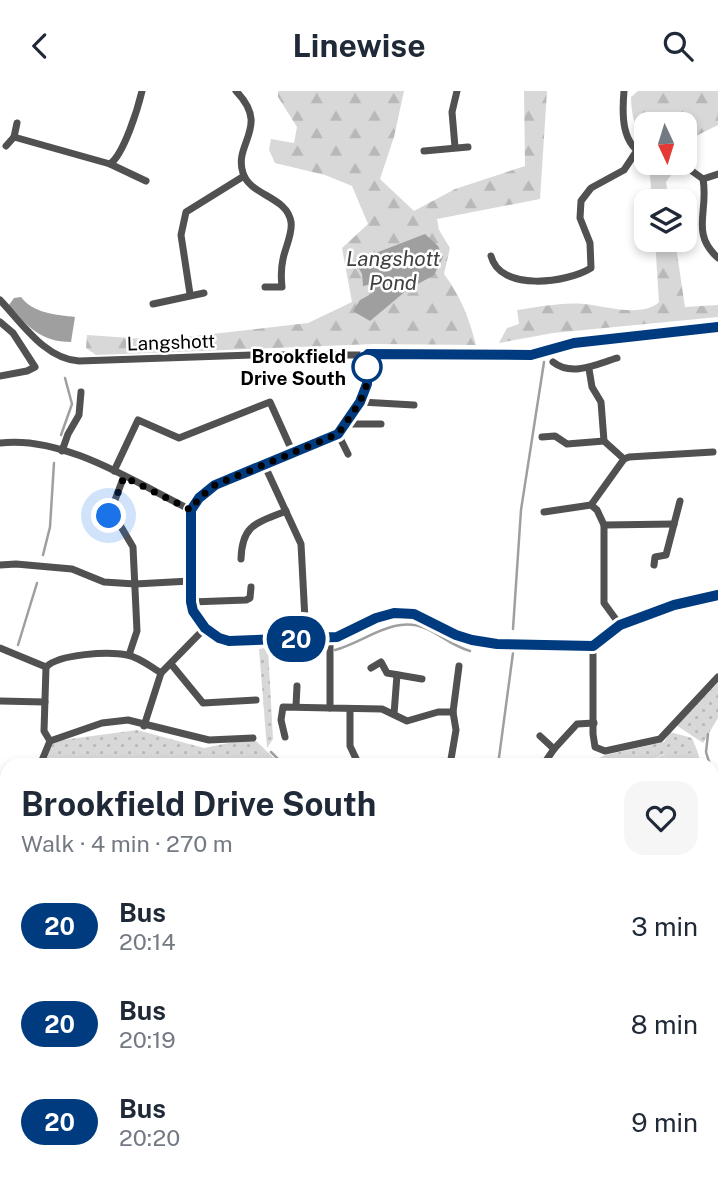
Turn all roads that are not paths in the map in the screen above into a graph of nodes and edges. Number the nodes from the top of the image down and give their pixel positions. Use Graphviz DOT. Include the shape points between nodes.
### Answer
graph roads {
  1 [pos="142,91"];
  2 [pos="236,91"];
  3 [pos="457,91"];
  4 [pos="624,91"];
  5 [pos="17,123"];
  6 [pos="14,137"];
  7 [pos="6,146"];
  8 [pos="455,147"];
  9 [pos="468,147"];
  10 [pos="634,148"];
  11 [pos="424,151"];
  12 [pos="634,155"];
  13 [pos="114,162"];
  14 [pos="718,174"];
  15 [pos="697,175"];
  16 [pos="244,176"];
  17 [pos="703,179"];
  18 [pos="146,181"];
  19 [pos="491,255"];
  20 [pos="718,258"];
  21 [pos="265,288"];
  22 [pos="204,293"];
  23 [pos="190,294"];
  24 [pos="0,300"];
  25 [pos="153,304"];
  26 [pos="0,322"];
  27 [pos="718,327"];
  28 [pos="617,358"];
  29 [pos="553,362"];
  30 [pos="589,369"];
  31 [pos="0,376"];
  32 [pos="367,384"];
  33 [pos="81,392"];
  34 [pos="360,402"];
  35 [pos="414,405"];
  36 [pos="347,424"];
  37 [pos="381,424"];
  38 [pos="338,434"];
  39 [pos="542,437"];
  40 [pos="604,441"];
  41 [pos="0,443"];
  42 [pos="62,451"];
  43 [pos="713,452"];
  44 [pos="293,453"];
  45 [pos="348,454"];
  46 [pos="624,459"];
  47 [pos="264,464"];
  48 [pos="114,471"];
  49 [pos="124,477"];
  50 [pos="680,501"];
  51 [pos="591,505"];
  52 [pos="191,510"];
  53 [pos="286,511"];
  54 [pos="544,512"];
  55 [pos="674,524"];
  56 [pos="604,525"];
  57 [pos="241,559"];
  58 [pos="0,565"];
  59 [pos="654,565"];
  60 [pos="190,581"];
  61 [pos="135,584"];
  62 [pos="251,587"];
  63 [pos="718,595"];
  64 [pos="191,602"];
  65 [pos="620,625"];
  66 [pos="205,628"];
  67 [pos="330,637"];
  68 [pos="306,639"];
  69 [pos="593,646"];
  70 [pos="0,648"];
  71 [pos="130,655"];
  72 [pos="171,664"];
  73 [pos="459,666"];
  74 [pos="46,667"];
  75 [pos="371,669"];
  76 [pos="161,673"];
  77 [pos="397,675"];
  78 [pos="718,677"];
  79 [pos="422,679"];
  80 [pos="297,685"];
  81 [pos="257,700"];
  82 [pos="0,701"];
  83 [pos="45,702"];
  84 [pos="296,706"];
  85 [pos="330,708"];
  86 [pos="350,710"];
  87 [pos="453,712"];
  88 [pos="394,714"];
  89 [pos="594,723"];
  90 [pos="144,726"];
  91 [pos="540,736"];
  92 [pos="285,737"];
  93 [pos="253,738"];
  94 [pos="50,741"];
  95 [pos="350,746"];
  96 [pos="554,749"];
  97 [pos="340,750"];
  98 [pos="43,758"];
  99 [pos="356,758"];
  100 [pos="451,758"];
  101 [pos="548,758"];
  1 -- 13 [label="street" via="134,121"];
  2 -- 16 [label="street" via="252,118 242,160"];
  3 -- 8 [label="street" via="452,112"];
  4 -- 10 [label="street" via="625,131"];
  5 -- 6 [label="street"];
  6 -- 7 [label="street"];
  6 -- 13 [label="street"];
  8 -- 9 [label="street"];
  8 -- 11 [label="street"];
  12 -- 19 [label="street" via="624,170 591,188 582,201 580,218 590,243 591,268 580,275 535,281 506,277"];
  13 -- 18 [label="street"];
  14 -- 17 [label="street"];
  15 -- 17 [label="street"];
  16 -- 21 [label="street" via="285,208 292,222 282,261 282,287"];
  16 -- 23 [label="street" via="186,212 181,235"];
  17 -- 20 [label="street" via="701,229 706,245"];
  22 -- 23 [label="street"];
  23 -- 25 [label="street"];
  24 -- 27 [label="street, Langshott" via="49,351 69,361 252,355 531,355 574,343"];
  26 -- 31 [label="street" via="13,333 35,367"];
  28 -- 30 [label="street"];
  29 -- 30 [label="street"];
  30 -- 40 [label="street" via="601,402"];
  32 -- 34 [label="street"];
  33 -- 42 [label="street" via="79,415"];
  34 -- 35 [label="street"];
  34 -- 36 [label="street"];
  36 -- 37 [label="street"];
  36 -- 38 [label="street"];
  38 -- 44 [label="street"];
  38 -- 45 [label="street"];
  39 -- 40 [label="street" via="555,436 567,444"];
  40 -- 46 [label="street"];
  41 -- 42 [label="street" via="38,444"];
  42 -- 48 [label="street"];
  43 -- 46 [label="street" via="672,451"];
  44 -- 47 [label="street"];
  44 -- 48 [label="street" via="270,402 180,438 138,421"];
  46 -- 51 [label="street"];
  47 -- 52 [label="street" via="215,485"];
  47 -- 53 [label="street"];
  48 -- 49 [label="street"];
  49 -- 52 [label="street"];
  49 -- 61 [label="street" via="109,516 133,547"];
  50 -- 55 [label="street"];
  51 -- 54 [label="street"];
  51 -- 56 [label="street"];
  52 -- 60 [label="street"];
  53 -- 57 [label="street" via="249,529"];
  53 -- 68 [label="street" via="301,544"];
  55 -- 56 [label="street"];
  55 -- 59 [label="street" via="666,555 654,557"];
  56 -- 65 [label="street" via="604,603"];
  58 -- 61 [label="street" via="72,569 94,580"];
  60 -- 61 [label="street"];
  60 -- 64 [label="street"];
  61 -- 71 [label="street" via="137,631"];
  62 -- 64 [label="street" via="246,600"];
  63 -- 65 [label="street"];
  64 -- 66 [label="street"];
  65 -- 69 [label="street"];
  66 -- 68 [label="street" via="219,638 238,642"];
  66 -- 72 [label="street"];
  67 -- 68 [label="street"];
  67 -- 69 [label="street" via="394,613 414,614 472,640"];
  67 -- 85 [label="street"];
  69 -- 89 [label="street"];
  70 -- 74 [label="street"];
  71 -- 74 [label="street" via="71,657"];
  71 -- 76 [label="street"];
  72 -- 76 [label="street"];
  72 -- 81 [label="street" via="202,703"];
  73 -- 87 [label="street"];
  74 -- 83 [label="street"];
  75 -- 77 [label="street" via="381,662 387,673"];
  76 -- 90 [label="street"];
  77 -- 79 [label="street"];
  77 -- 88 [label="street"];
  78 -- 89 [label="street" via="660,740 605,751 595,747"];
  80 -- 84 [label="street"];
  82 -- 83 [label="street"];
  83 -- 94 [label="street" via="44,731"];
  84 -- 85 [label="street"];
  84 -- 92 [label="street" via="283,707 281,712"];
  85 -- 86 [label="street"];
  86 -- 88 [label="street" via="382,709"];
  86 -- 95 [label="street"];
  87 -- 88 [label="street" via="407,720"];
  87 -- 100 [label="street" via="456,730"];
  89 -- 96 [label="street" via="577,725"];
  90 -- 93 [label="street" via="209,740"];
  90 -- 94 [label="street" via="128,720 102,723"];
  91 -- 96 [label="street"];
  94 -- 98 [label="street"];
  95 -- 97 [label="street"];
  95 -- 99 [label="street"];
  96 -- 101 [label="street"];
}
